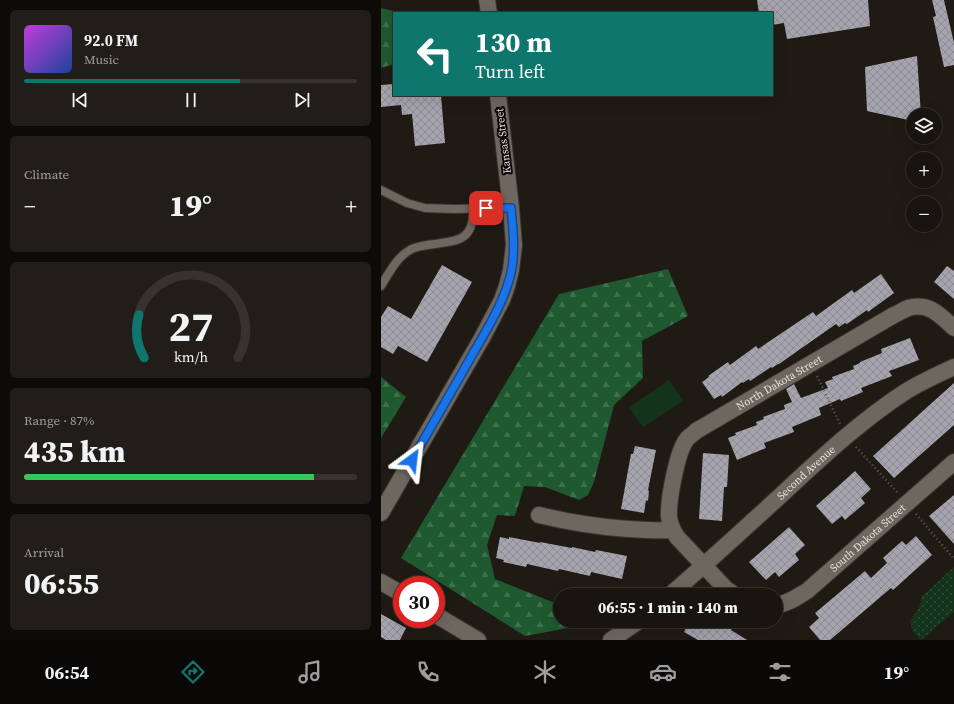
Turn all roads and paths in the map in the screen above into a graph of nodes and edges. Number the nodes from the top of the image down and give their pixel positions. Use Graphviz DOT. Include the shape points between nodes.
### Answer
graph roads {
  1 [pos="487,0"];
  2 [pos="489,12"];
  3 [pos="498,96"];
  4 [pos="381,190"];
  5 [pos="473,208"];
  6 [pos="511,208"];
  7 [pos="381,286"];
  8 [pos="954,328"];
  9 [pos="812,364"];
  10 [pos="954,367"];
  11 [pos="846,437"];
  12 [pos="954,462"];
  13 [pos="908,503"];
  14 [pos="381,514"];
  15 [pos="539,515"];
  16 [pos="672,530"];
  17 [pos="954,559"];
  18 [pos="704,565"];
  19 [pos="381,582"];
  20 [pos="678,588"];
  21 [pos="726,588"];
  22 [pos="393,589"];
  23 [pos="783,604"];
  24 [pos="445,620"];
  25 [pos="629,628"];
  26 [pos="478,640"];
  27 [pos="611,640"];
  1 -- 2 [label="street"];
  3 -- 6 [label="street, Kansas Street"];
  4 -- 5 [label="lane" via="407,203 425,208"];
  5 -- 6 [label="lane"];
  5 -- 7 [label="lane" via="471,228 464,237 411,249 398,260"];
  6 -- 14 [label="street, Kansas Street" via="513,260 502,300"];
  8 -- 9 [label="street, North Dakota Street" via="928,307 907,308"];
  9 -- 11 [label="path"];
  9 -- 16 [label="street, North Dakota Street" via="687,439 681,451 670,502 669,517"];
  10 -- 11 [label="street, Second Avenue" via="906,392"];
  11 -- 13 [label="path"];
  11 -- 18 [label="street, Second Avenue"];
  12 -- 13 [label="street, South Dakota Street"];
  13 -- 17 [label="path"];
  13 -- 23 [label="street, South Dakota Street" via="807,591"];
  15 -- 16 [label="street" via="616,528"];
  16 -- 18 [label="street"];
  18 -- 20 [label="street, Second Avenue"];
  18 -- 21 [label="street"];
  19 -- 22 [label="street"];
  24 -- 26 [label="street"];
  25 -- 27 [label="street"];
}
